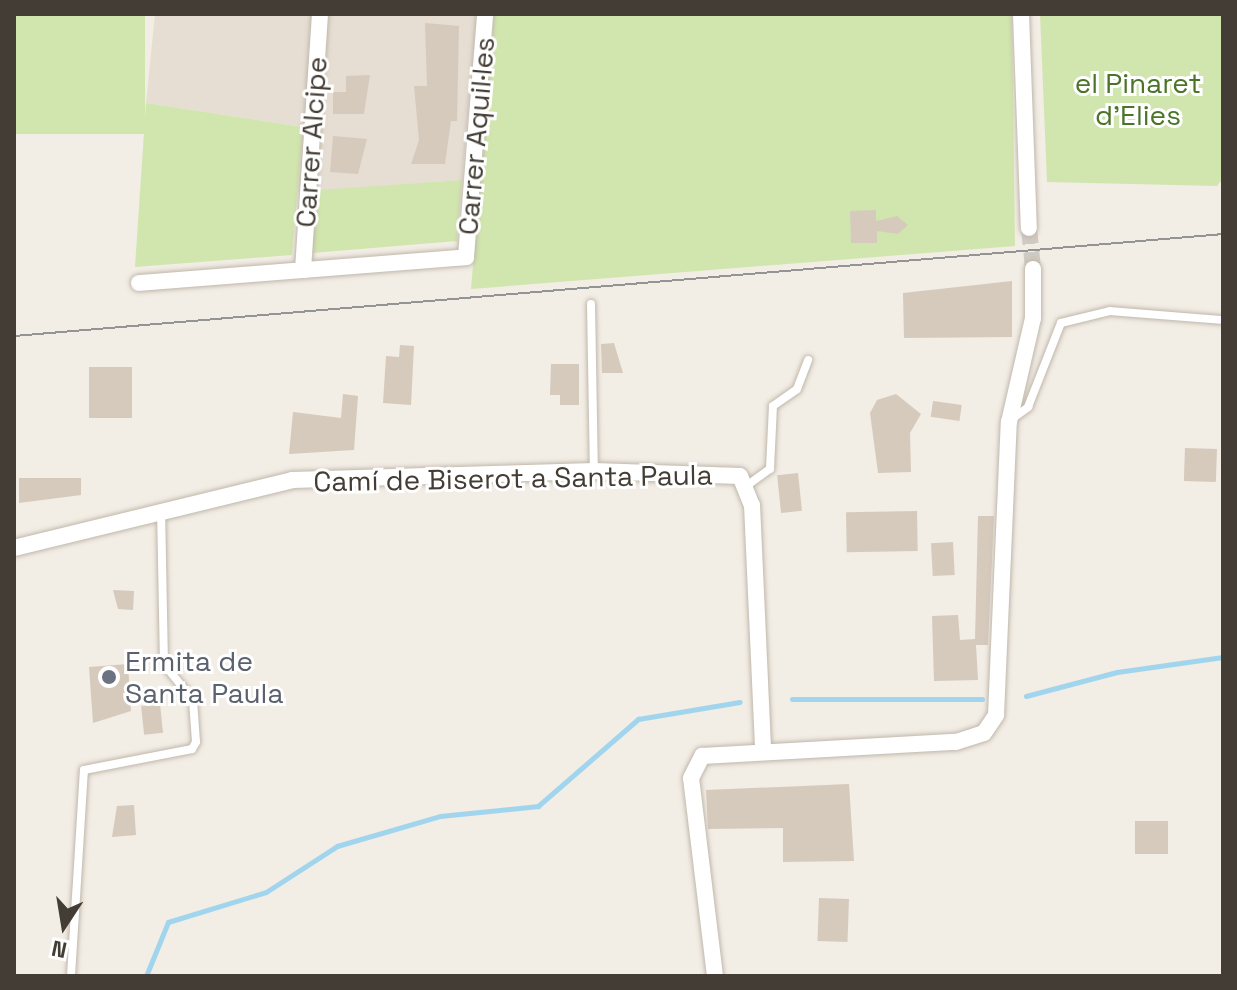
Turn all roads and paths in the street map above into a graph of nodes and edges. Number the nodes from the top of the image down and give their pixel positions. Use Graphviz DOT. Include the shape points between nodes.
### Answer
graph roads {
  1 [pos="320,14"];
  2 [pos="485,14"];
  3 [pos="1021,14"];
  4 [pos="1029,228"];
  5 [pos="1033,269"];
  6 [pos="303,270"];
  7 [pos="139,283"];
  8 [pos="591,304"];
  9 [pos="1223,320"];
  10 [pos="808,360"];
  11 [pos="1009,422"];
  12 [pos="594,471"];
  13 [pos="749,484"];
  14 [pos="161,510"];
  15 [pos="14,548"];
  16 [pos="763,751"];
  17 [pos="71,976"];
  18 [pos="715,976"];
  1 -- 6 [label="street, Carrer Alcipe"];
  2 -- 6 [label="street, Carrer Aquil·les" via="466,257"];
  3 -- 4 [label="street"];
  5 -- 11 [label="street" via="1033,318"];
  6 -- 7 [label="street"];
  8 -- 12 [label="lane"];
  9 -- 11 [label="lane" via="1110,311 1061,323 1028,407"];
  10 -- 13 [label="lane" via="797,389 773,406 770,469"];
  11 -- 16 [label="street" via="992,722 984,733 956,742"];
  12 -- 13 [label="street, Camí de Biserot a Santa Paula" via="740,476"];
  12 -- 14 [label="street, Camí de Biserot a Santa Paula" via="292,480"];
  13 -- 16 [label="street, Camí de Biserot a Santa Paula"];
  14 -- 15 [label="street, Camí de Biserot a Santa Paula"];
  14 -- 17 [label="lane" via="164,664 189,691 196,742 192,749 84,770"];
  16 -- 18 [label="street" via="702,756 693,765"];
}
